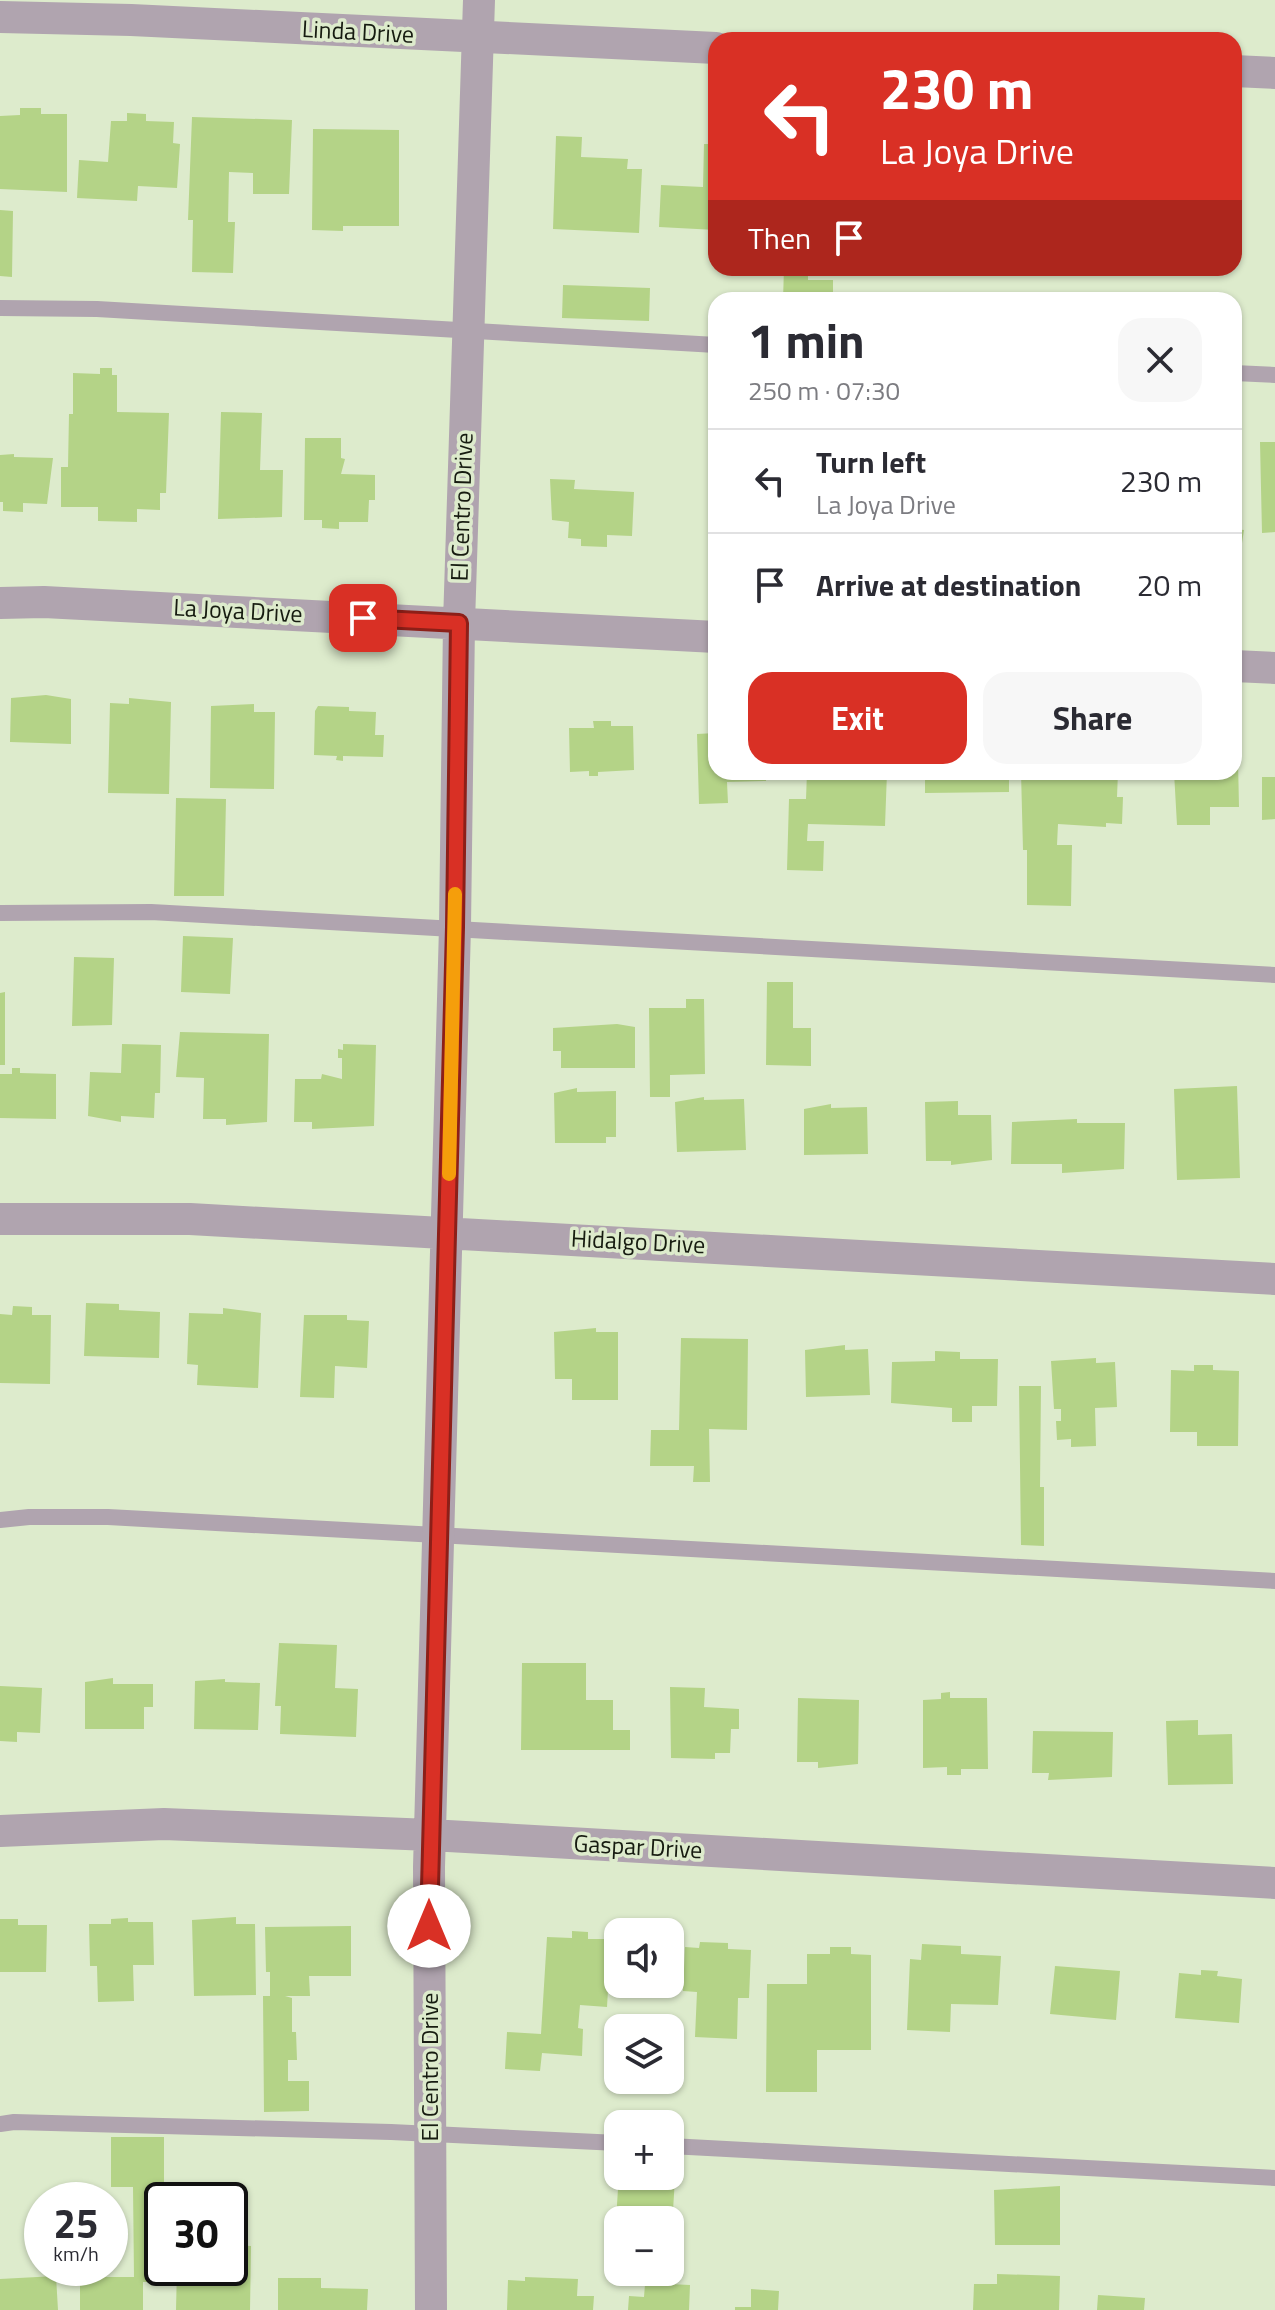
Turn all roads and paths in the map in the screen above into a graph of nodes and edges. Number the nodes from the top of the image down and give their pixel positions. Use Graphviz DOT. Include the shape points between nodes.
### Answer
graph roads {
  1 [pos="479,0"];
  2 [pos="0,17"];
  3 [pos="478,38"];
  4 [pos="708,48"];
  5 [pos="1242,71"];
  6 [pos="1275,73"];
  7 [pos="0,308"];
  8 [pos="467,332"];
  9 [pos="708,345"];
  10 [pos="1242,373"];
  11 [pos="1275,375"];
  12 [pos="0,603"];
  13 [pos="459,623"];
  14 [pos="708,637"];
  15 [pos="1242,666"];
  16 [pos="1275,668"];
  17 [pos="0,913"];
  18 [pos="455,927"];
  19 [pos="1275,975"];
  20 [pos="0,1219"];
  21 [pos="447,1232"];
  22 [pos="1275,1279"];
  23 [pos="0,1520"];
  24 [pos="439,1534"];
  25 [pos="1275,1581"];
  26 [pos="0,1831"];
  27 [pos="430,1835"];
  28 [pos="1275,1883"];
  29 [pos="0,2124"];
  30 [pos="430,2134"];
  31 [pos="604,2142"];
  32 [pos="684,2147"];
  33 [pos="1275,2178"];
  34 [pos="431,2310"];
  1 -- 3 [label="street, El Centro Drive"];
  2 -- 3 [label="street, Linda Drive"];
  3 -- 4 [label="street, Linda Drive"];
  3 -- 8 [label="street, El Centro Drive"];
  5 -- 6 [label="street"];
  7 -- 8 [label="lane"];
  8 -- 9 [label="lane"];
  8 -- 13 [label="street, El Centro Drive"];
  10 -- 11 [label="lane"];
  12 -- 13 [label="street, La Joya Drive"];
  13 -- 14 [label="street, La Joya Drive"];
  13 -- 18 [label="street, El Centro Drive"];
  15 -- 16 [label="street"];
  17 -- 18 [label="lane" via="151,912"];
  18 -- 19 [label="lane"];
  18 -- 21 [label="street, El Centro Drive"];
  20 -- 21 [label="street, Hidalgo Drive" via="190,1219"];
  21 -- 22 [label="street, Hidalgo Drive"];
  21 -- 24 [label="street, El Centro Drive"];
  23 -- 24 [label="lane" via="108,1517"];
  24 -- 25 [label="lane"];
  24 -- 27 [label="street, El Centro Drive"];
  26 -- 27 [label="street, Gaspar Drive" via="164,1824"];
  27 -- 28 [label="street, Gaspar Drive"];
  27 -- 30 [label="street, El Centro Drive"];
  29 -- 30 [label="lane"];
  30 -- 31 [label="lane"];
  30 -- 34 [label="street, El Centro Drive"];
  32 -- 33 [label="lane"];
}
